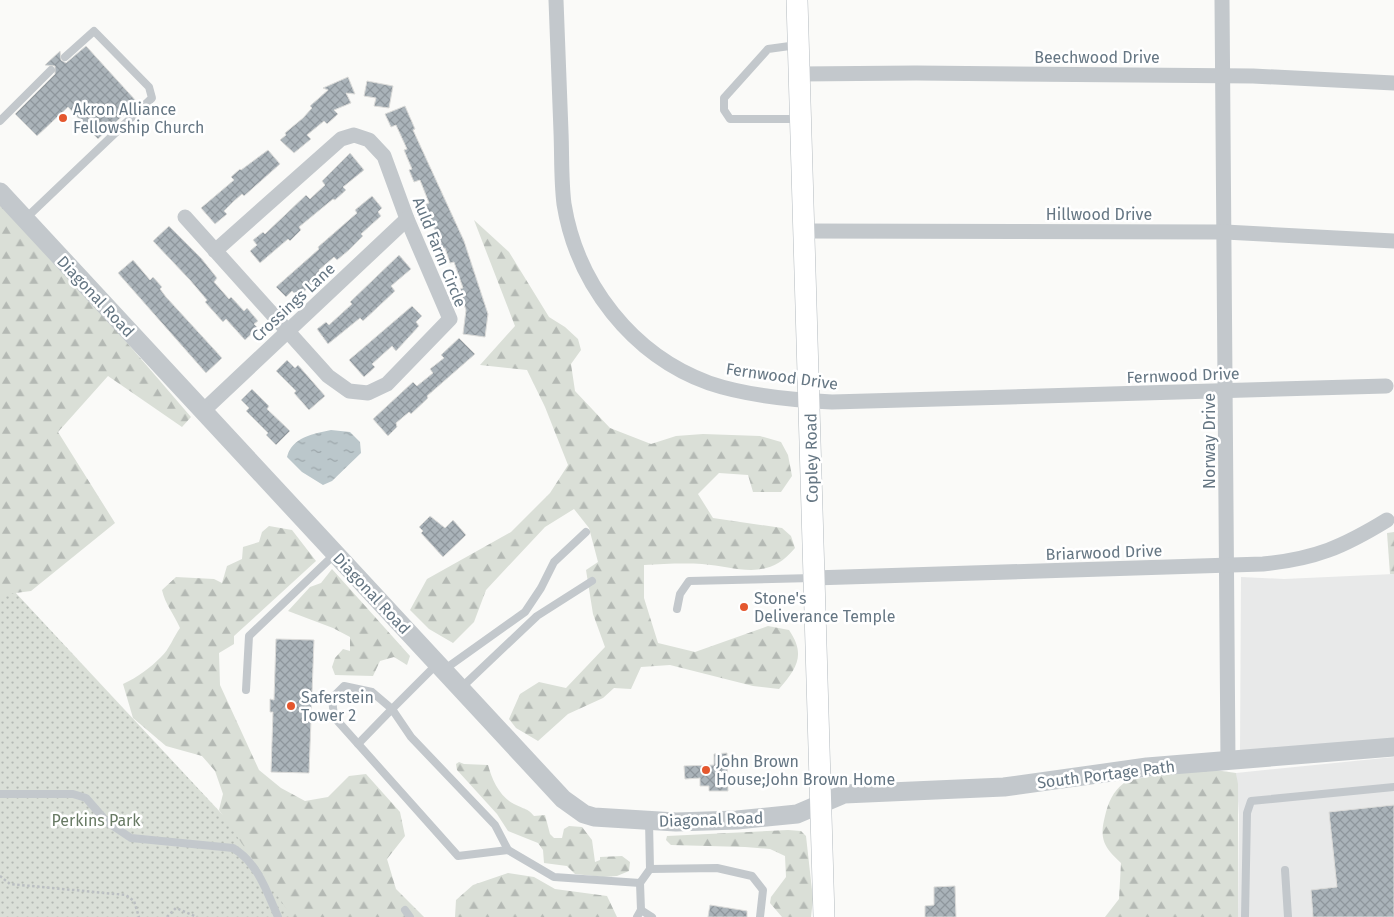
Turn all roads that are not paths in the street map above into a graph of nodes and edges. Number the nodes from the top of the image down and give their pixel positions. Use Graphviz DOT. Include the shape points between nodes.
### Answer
graph roads {
  1 [pos="556,0"];
  2 [pos="797,0"];
  3 [pos="1222,0"];
  4 [pos="799,44"];
  5 [pos="65,57"];
  6 [pos="51,70"];
  7 [pos="800,74"];
  8 [pos="1223,76"];
  9 [pos="1394,84"];
  10 [pos="801,118"];
  11 [pos="0,121"];
  12 [pos="0,192"];
  13 [pos="185,217"];
  14 [pos="25,219"];
  15 [pos="407,219"];
  16 [pos="804,231"];
  17 [pos="1225,232"];
  18 [pos="1394,241"];
  19 [pos="215,251"];
  20 [pos="288,332"];
  21 [pos="1386,386"];
  22 [pos="1226,391"];
  23 [pos="810,401"];
  24 [pos="203,411"];
  25 [pos="1387,520"];
  26 [pos="586,532"];
  27 [pos="336,554"];
  28 [pos="1226,566"];
  29 [pos="813,578"];
  30 [pos="592,581"];
  31 [pos="677,609"];
  32 [pos="440,667"];
  33 [pos="460,689"];
  34 [pos="246,690"];
  35 [pos="392,709"];
  36 [pos="358,744"];
  37 [pos="1394,747"];
  38 [pos="1228,762"];
  39 [pos="1394,787"];
  40 [pos="0,794"];
  41 [pos="820,805"];
  42 [pos="649,820"];
  43 [pos="508,850"];
  44 [pos="650,869"];
  45 [pos="1286,870"];
  46 [pos="640,883"];
  47 [pos="404,910"];
  48 [pos="639,913"];
  49 [pos="278,917"];
  50 [pos="410,917"];
  51 [pos="652,917"];
  52 [pos="760,917"];
  53 [pos="824,917"];
  54 [pos="1245,917"];
  55 [pos="1288,917"];
  1 -- 23 [label="street, Fernwood Drive" via="564,202 574,243 592,284 630,333 681,370 732,389"];
  2 -- 4 [label="main road, Copley Road"];
  3 -- 8 [label="street, Norway Drive"];
  4 -- 7 [label="main road, Copley Road"];
  4 -- 10 [label="lane" via="768,49 724,98 724,110 730,119"];
  5 -- 14 [label="lane" via="94,31 149,87 152,98"];
  6 -- 11 [label="lane"];
  7 -- 8 [label="street, Beechwood Drive"];
  7 -- 10 [label="main road, Copley Road"];
  8 -- 9 [label="street, Beechwood Drive"];
  8 -- 17 [label="street, Norway Drive"];
  10 -- 16 [label="main road, Copley Road"];
  12 -- 14 [label="street, Diagonal Road"];
  13 -- 19 [label="street, Auld Farm Circle"];
  14 -- 24 [label="street, Diagonal Road"];
  15 -- 19 [label="street, Auld Farm Circle" via="384,156 369,140 354,135 341,139"];
  15 -- 20 [label="street, Crossings Lane"];
  15 -- 20 [label="street, Auld Farm Circle" via="450,318 387,384 368,393 349,391 328,376"];
  16 -- 17 [label="street, Hillwood Drive"];
  16 -- 23 [label="main road, Copley Road"];
  17 -- 18 [label="street, Hillwood Drive"];
  17 -- 22 [label="street, Norway Drive"];
  19 -- 20 [label="street, Auld Farm Circle"];
  20 -- 24 [label="street, Crossings Lane"];
  21 -- 22 [label="street, Fernwood Drive"];
  22 -- 23 [label="street, Fernwood Drive"];
  22 -- 28 [label="street, Norway Drive"];
  23 -- 29 [label="main road, Copley Road"];
  24 -- 27 [label="street, Diagonal Road"];
  25 -- 28 [label="street, Briarwood Drive" via="1326,553 1294,561"];
  26 -- 32 [label="lane" via="554,562 525,612"];
  27 -- 32 [label="street, Diagonal Road"];
  27 -- 34 [label="lane" via="249,636"];
  28 -- 29 [label="street, Briarwood Drive"];
  28 -- 38 [label="street, Norway Drive"];
  29 -- 31 [label="lane" via="689,581 680,594"];
  29 -- 41 [label="main road, Copley Road"];
  30 -- 33 [label="lane" via="537,616"];
  32 -- 33 [label="street, Diagonal Road"];
  32 -- 35 [label="lane"];
  33 -- 42 [label="street, Diagonal Road" via="574,808 594,817"];
  35 -- 36 [label="lane"];
  35 -- 36 [label="lane" via="372,692 344,686 332,698 334,717"];
  35 -- 43 [label="lane" via="411,737 495,825"];
  36 -- 43 [label="lane" via="458,856"];
  37 -- 38 [label="street, South Portage Path"];
  38 -- 41 [label="street, South Portage Path" via="1147,768 1004,787 844,794"];
  39 -- 54 [label="lane" via="1252,801 1247,813"];
  40 -- 49 [label="lane" via="73,794 86,798 107,822 131,838 233,848 244,855 254,868"];
  41 -- 42 [label="street, Diagonal Road" via="797,814 746,819"];
  41 -- 53 [label="main road, Copley Road"];
  42 -- 44 [label="lane"];
  43 -- 46 [label="lane" via="554,877"];
  44 -- 46 [label="lane"];
  44 -- 52 [label="lane" via="717,868 752,876 762,890"];
  45 -- 55 [label="lane"];
  46 -- 48 [label="lane"];
  47 -- 50 [label="lane"];
  48 -- 51 [label="lane"];
}
